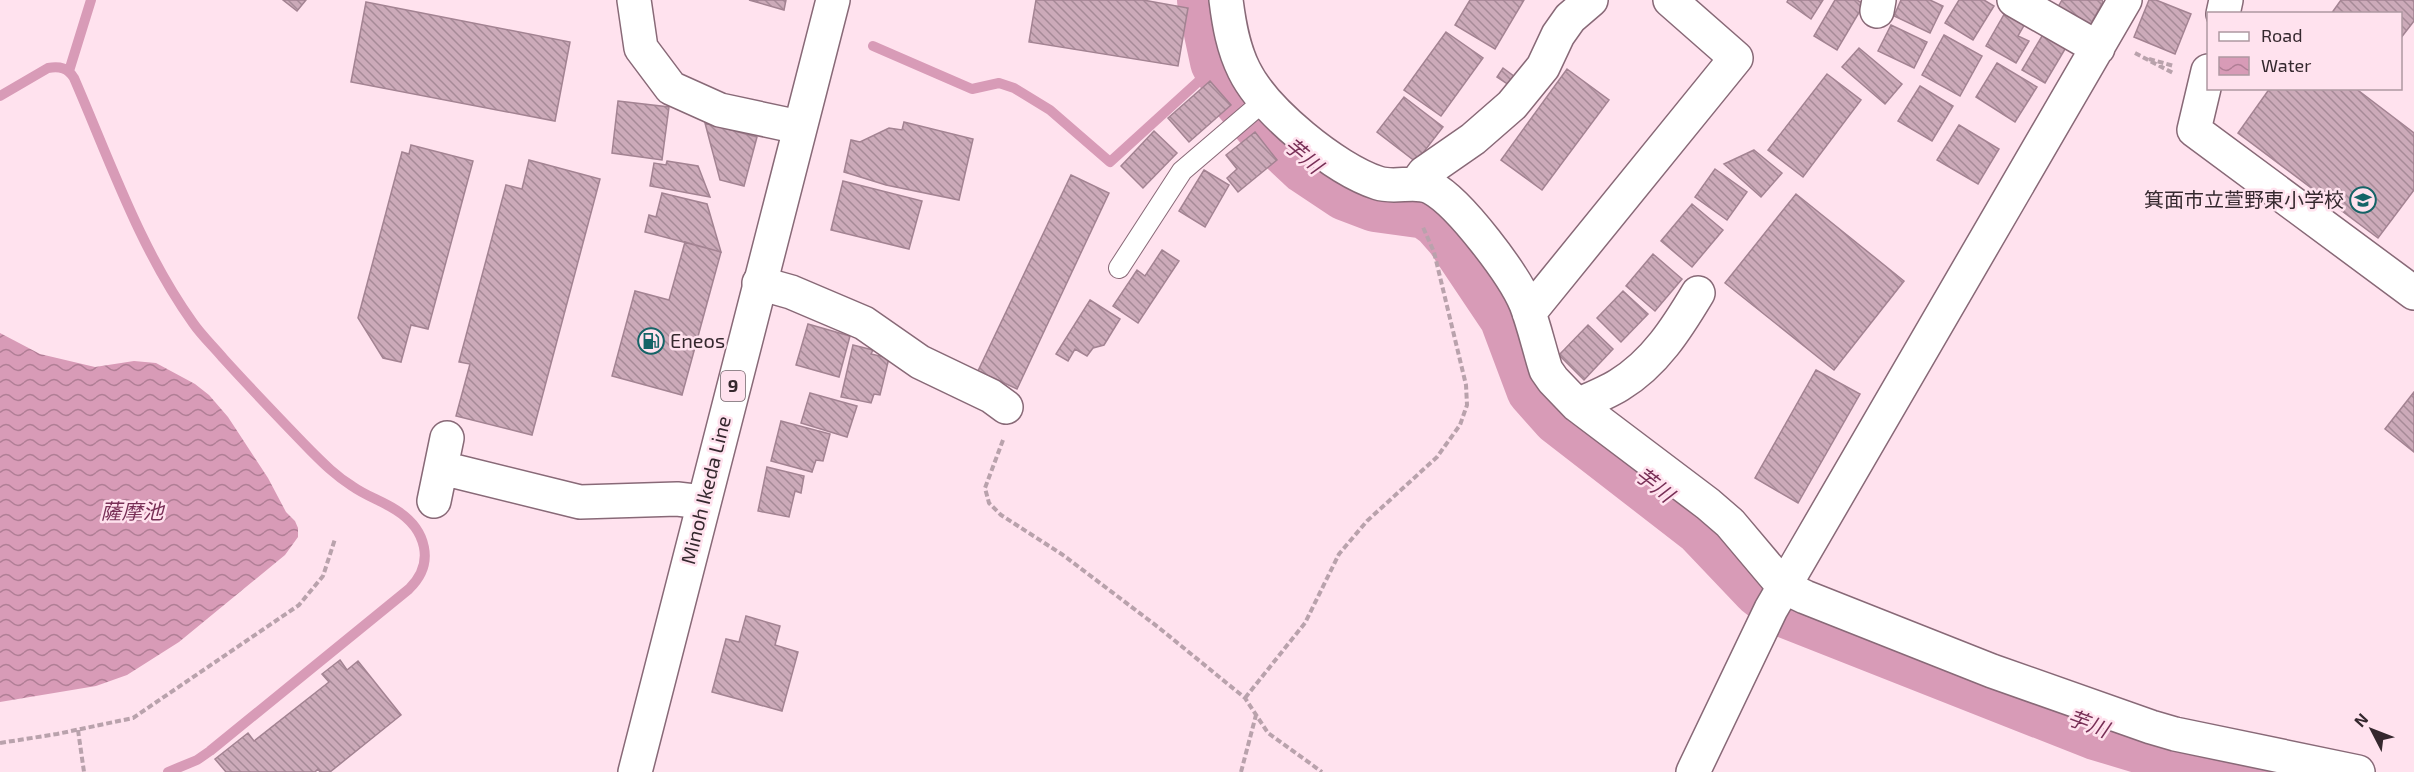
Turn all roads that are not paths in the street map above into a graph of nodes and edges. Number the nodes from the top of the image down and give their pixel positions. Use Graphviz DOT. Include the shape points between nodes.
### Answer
graph roads {
  1 [pos="634,0"];
  2 [pos="833,0"];
  3 [pos="1226,0"];
  4 [pos="1590,0"];
  5 [pos="1670,0"];
  6 [pos="2014,0"];
  7 [pos="2125,0"];
  8 [pos="2101,43"];
  9 [pos="2189,72"];
  10 [pos="1256,108"];
  11 [pos="799,127"];
  12 [pos="1416,184"];
  13 [pos="1119,268"];
  14 [pos="759,283"];
  15 [pos="1698,293"];
  16 [pos="2414,293"];
  17 [pos="1529,312"];
  18 [pos="1577,405"];
  19 [pos="1006,407"];
  20 [pos="434,501"];
  21 [pos="704,502"];
  22 [pos="1778,596"];
  23 [pos="635,772"];
  24 [pos="1693,772"];
  25 [pos="2358,772"];
  1 -- 11 [label="street" via="641,48 671,88 720,110"];
  2 -- 11 [label="street, Minoh Ikeda Line / 9"];
  3 -- 10 [label="street" via="1236,51 1252,84"];
  4 -- 12 [label="street" via="1570,18 1543,67 1512,105 1473,139 1424,173"];
  5 -- 17 [label="street" via="1736,58"];
  6 -- 8 [label="street"];
  7 -- 8 [label="street"];
  8 -- 22 [label="street"];
  9 -- 16 [label="street" via="2194,130"];
  10 -- 12 [label="street" via="1289,123 1338,165 1393,187"];
  10 -- 13 [label="lane" via="1182,171"];
  11 -- 14 [label="street, Minoh Ikeda Line / 9"];
  12 -- 17 [label="street" via="1431,188 1470,222"];
  14 -- 19 [label="street" via="864,323 920,362"];
  14 -- 21 [label="street, Minoh Ikeda Line / 9"];
  15 -- 18 [label="street" via="1677,329 1651,360 1619,385"];
  17 -- 18 [label="street" via="1546,370"];
  18 -- 22 [label="street" via="1730,523"];
  20 -- 21 [label="street" via="445,453 580,502"];
  21 -- 23 [label="street, Minoh Ikeda Line / 9"];
  22 -- 24 [label="street"];
  22 -- 25 [label="street" via="1805,597 2122,718 2175,734"];
}
